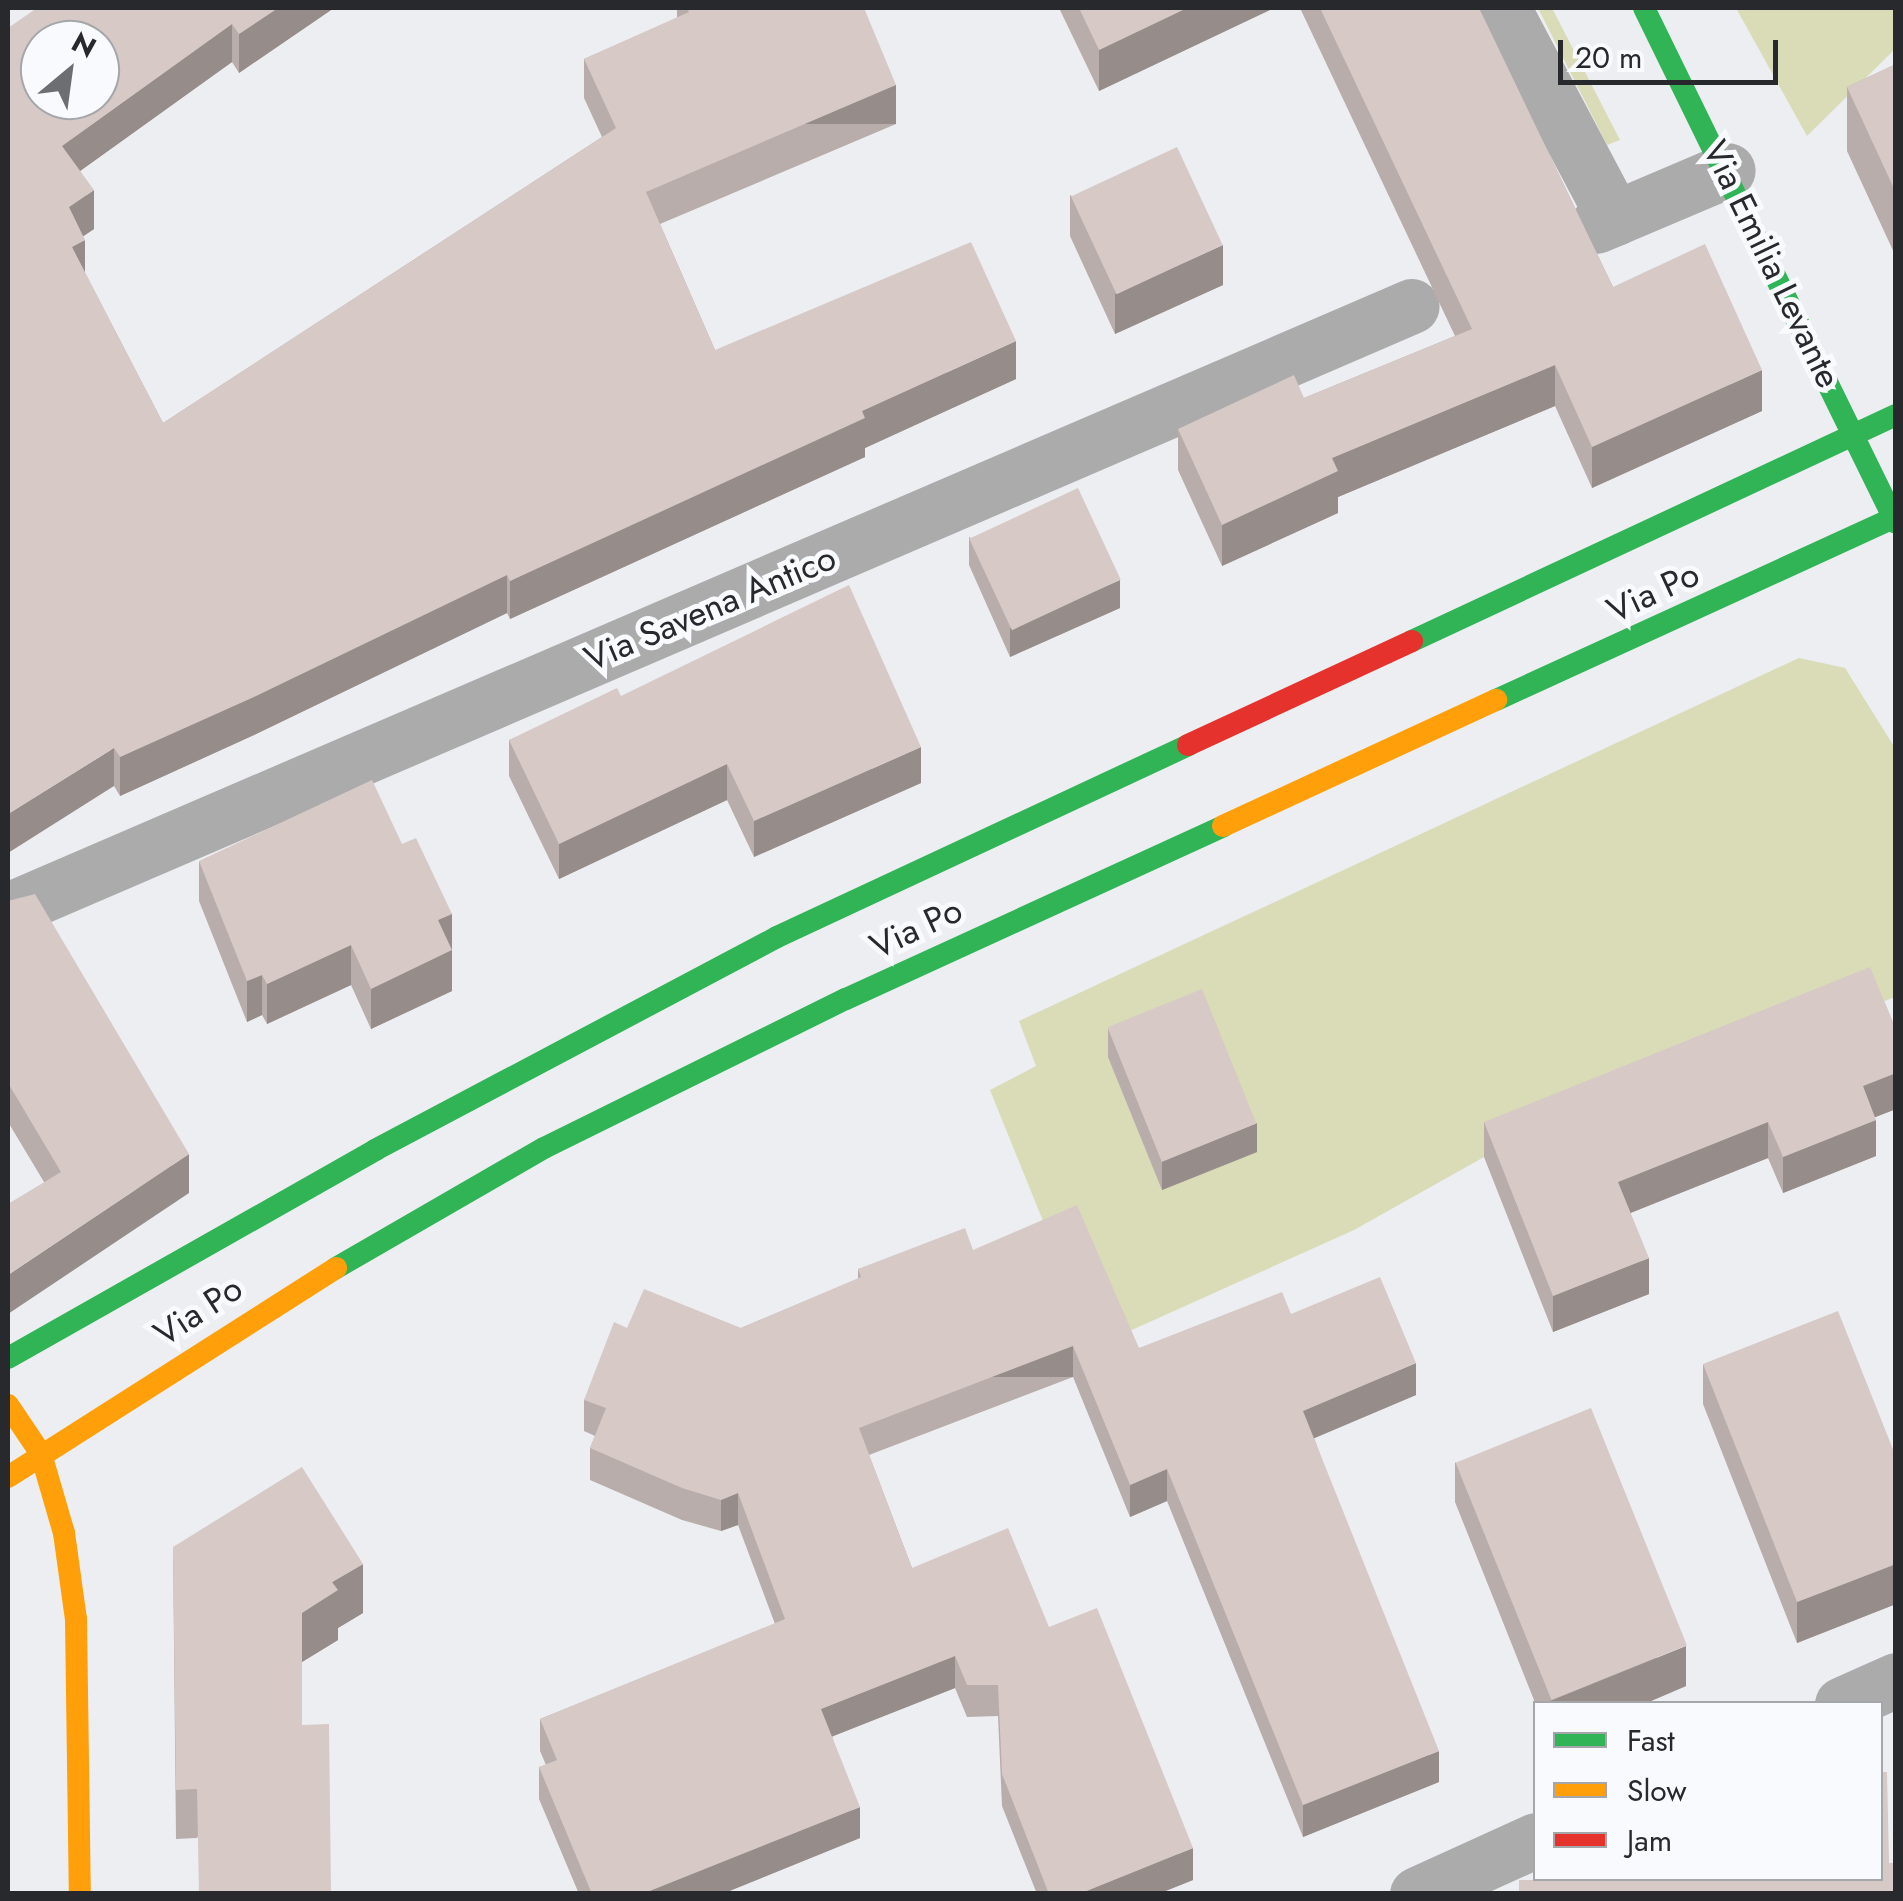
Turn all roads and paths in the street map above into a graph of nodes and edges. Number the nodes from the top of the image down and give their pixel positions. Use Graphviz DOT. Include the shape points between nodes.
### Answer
graph roads {
  1 [pos="1503,8"];
  2 [pos="1644,8"];
  3 [pos="1728,170"];
  4 [pos="1412,306"];
  5 [pos="1896,415"];
  6 [pos="1855,435"];
  7 [pos="1895,519"];
  8 [pos="8,910"];
  9 [pos="8,1358"];
  10 [pos="8,1405"];
  11 [pos="41,1454"];
  12 [pos="8,1477"];
  13 [pos="1896,1680"];
  14 [pos="1849,1701"];
  15 [pos="1533,1841"];
  16 [pos="80,1894"];
  17 [pos="1416,1894"];
  1 -- 3 [label="street" via="1605,222"];
  2 -- 3 [label="main road, Via Emilia Levante"];
  3 -- 6 [label="main road, Via Emilia Levante"];
  4 -- 8 [label="street, Via Savena Antico"];
  5 -- 6 [label="main road, Via Po"];
  6 -- 7 [label="main road, Via Emilia Levante"];
  6 -- 9 [label="main road, Via Po" via="776,937 375,1150"];
  7 -- 11 [label="main road, Via Po" via="846,999 562,1140 258,1314"];
  10 -- 11 [label="main road"];
  11 -- 12 [label="main road, Via Po"];
  11 -- 16 [label="main road" via="64,1533 76,1618"];
  13 -- 14 [label="street"];
  15 -- 17 [label="street"];
}
